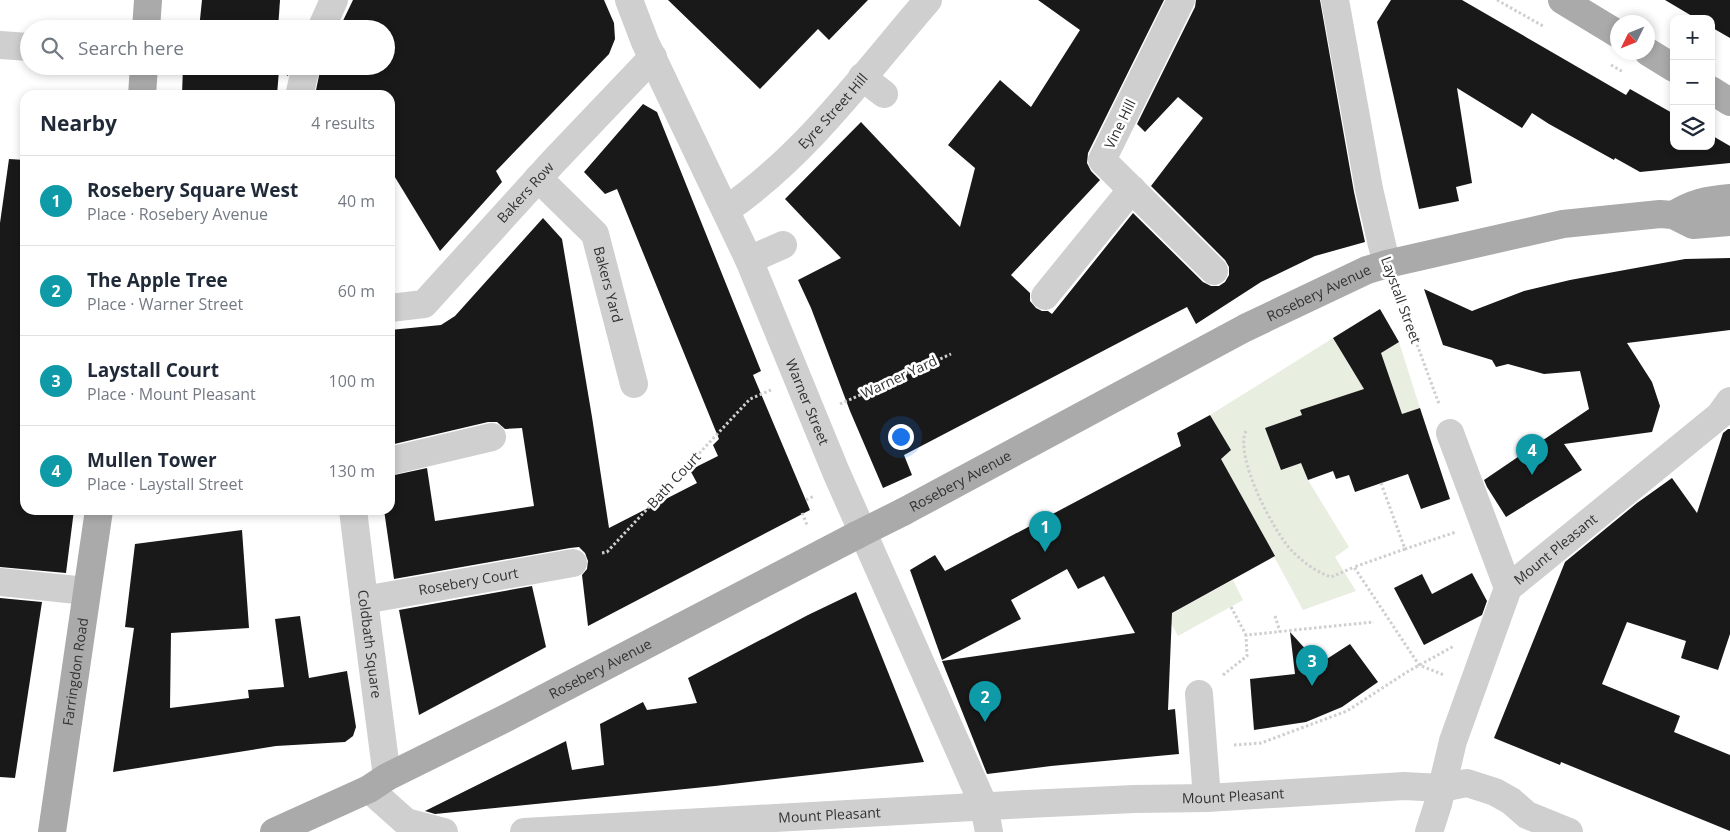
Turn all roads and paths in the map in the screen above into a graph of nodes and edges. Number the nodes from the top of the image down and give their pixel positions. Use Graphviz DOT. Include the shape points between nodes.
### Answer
graph roads {
  1 [pos="148,0"];
  2 [pos="334,0"];
  3 [pos="629,0"];
  4 [pos="928,0"];
  5 [pos="1181,0"];
  6 [pos="1335,0"];
  7 [pos="1562,0"];
  8 [pos="147,20"];
  9 [pos="325,20"];
  10 [pos="1610,29"];
  11 [pos="0,45"];
  12 [pos="20,46"];
  13 [pos="1655,56"];
  14 [pos="653,57"];
  15 [pos="1670,66"];
  16 [pos="143,75"];
  17 [pos="862,77"];
  18 [pos="142,90"];
  19 [pos="1715,93"];
  20 [pos="884,94"];
  21 [pos="1730,102"];
  22 [pos="538,178"];
  23 [pos="1132,189"];
  24 [pos="1730,198"];
  25 [pos="726,210"];
  26 [pos="1672,215"];
  27 [pos="1730,222"];
  28 [pos="783,245"];
  29 [pos="749,260"];
  30 [pos="1387,264"];
  31 [pos="1214,271"];
  32 [pos="1045,296"];
  33 [pos="395,307"];
  34 [pos="951,354"];
  35 [pos="634,384"];
  36 [pos="771,390"];
  37 [pos="848,401"];
  38 [pos="1730,401"];
  39 [pos="1246,431"];
  40 [pos="1450,433"];
  41 [pos="492,437"];
  42 [pos="395,460"];
  43 [pos="1381,483"];
  44 [pos="802,514"];
  45 [pos="98,515"];
  46 [pos="354,515"];
  47 [pos="1459,531"];
  48 [pos="815,542"];
  49 [pos="1405,549"];
  50 [pos="573,563"];
  51 [pos="1354,567"];
  52 [pos="0,582"];
  53 [pos="1508,588"];
  54 [pos="86,591"];
  55 [pos="364,600"];
  56 [pos="1231,607"];
  57 [pos="1275,616"];
  58 [pos="1374,622"];
  59 [pos="1280,632"];
  60 [pos="1246,635"];
  61 [pos="1458,644"];
  62 [pos="1247,656"];
  63 [pos="1419,665"];
  64 [pos="1447,676"];
  65 [pos="1198,694"];
  66 [pos="1203,748"];
  67 [pos="378,783"];
  68 [pos="1442,788"];
  69 [pos="1207,798"];
  70 [pos="984,806"];
  71 [pos="52,832"];
  72 [pos="274,832"];
  73 [pos="444,832"];
  74 [pos="524,832"];
  75 [pos="989,832"];
  76 [pos="1429,832"];
  77 [pos="1569,832"];
  1 -- 8 [label="main road"];
  2 -- 9 [label="street"];
  3 -- 14 [label="street, Warner Street"];
  4 -- 17 [label="street, Eyre Street Hill"];
  5 -- 23 [label="street, Vine Hill" via="1126,125 1102,160"];
  6 -- 30 [label="street, Laystall Street" via="1369,189"];
  7 -- 10 [label="main road"];
  11 -- 12 [label="street"];
  13 -- 15 [label="main road"];
  14 -- 22 [label="street, Bakers Row"];
  14 -- 25 [label="street, Warner Street"];
  16 -- 18 [label="main road"];
  17 -- 20 [label="street"];
  17 -- 25 [label="street, Eyre Street Hill" via="794,154"];
  19 -- 21 [label="main road"];
  22 -- 33 [label="street, Bakers Row" via="424,304"];
  22 -- 35 [label="street, Bakers Yard" via="595,234"];
  23 -- 31 [label="street, Vine Hill"];
  23 -- 32 [label="street"];
  24 -- 26 [label="main road, Rosebery Avenue" via="1692,204"];
  25 -- 29 [label="street, Warner Street"];
  26 -- 27 [label="main road, Rosebery Avenue" via="1693,225"];
  26 -- 30 [label="main road, Rosebery Avenue" via="1563,224"];
  28 -- 29 [label="street"];
  29 -- 70 [label="street, Warner Street" via="836,472"];
  30 -- 40 [label="path, Laystall Street"];
  30 -- 48 [label="main road, Rosebery Avenue, bridge" via="1363,272 1245,328 903,512"];
  34 -- 37 [label="path, Warner Yard"];
  36 -- 50 [label="path, Bath Court" via="750,399 607,552"];
  38 -- 53 [label="street, Mount Pleasant" via="1720,415"];
  39 -- 51 [label="path" via="1245,454 1253,481 1270,518 1288,545 1321,574 1331,577"];
  40 -- 53 [label="street"];
  41 -- 42 [label="street"];
  43 -- 49 [label="path"];
  44 -- 48 [label="path"];
  45 -- 54 [label="main road, Farringdon Road"];
  46 -- 55 [label="street, Coldbath Square"];
  47 -- 49 [label="path"];
  48 -- 67 [label="main road, Rosebery Avenue" via="508,717"];
  49 -- 51 [label="path"];
  50 -- 55 [label="street, Rosebery Court"];
  51 -- 63 [label="path"];
  52 -- 54 [label="street"];
  53 -- 68 [label="street, Mount Pleasant" via="1453,741"];
  54 -- 71 [label="main road, Farringdon Road"];
  55 -- 67 [label="street, Coldbath Square"];
  56 -- 60 [label="path"];
  57 -- 59 [label="path"];
  58 -- 59 [label="path"];
  59 -- 60 [label="path"];
  60 -- 62 [label="path"];
  61 -- 63 [label="path"];
  63 -- 64 [label="path"];
  63 -- 66 [label="path" via="1347,711 1261,743"];
  65 -- 66 [label="street"];
  66 -- 69 [label="street"];
  67 -- 72 [label="main road, Rosebery Avenue"];
  67 -- 73 [label="street" via="406,822"];
  68 -- 69 [label="street, Mount Pleasant" via="1404,786"];
  68 -- 76 [label="street"];
  68 -- 77 [label="street" via="1467,783 1495,792 1527,815"];
  69 -- 70 [label="street, Mount Pleasant"];
  70 -- 74 [label="street, Mount Pleasant"];
  70 -- 75 [label="street, Warner Street"];
}
